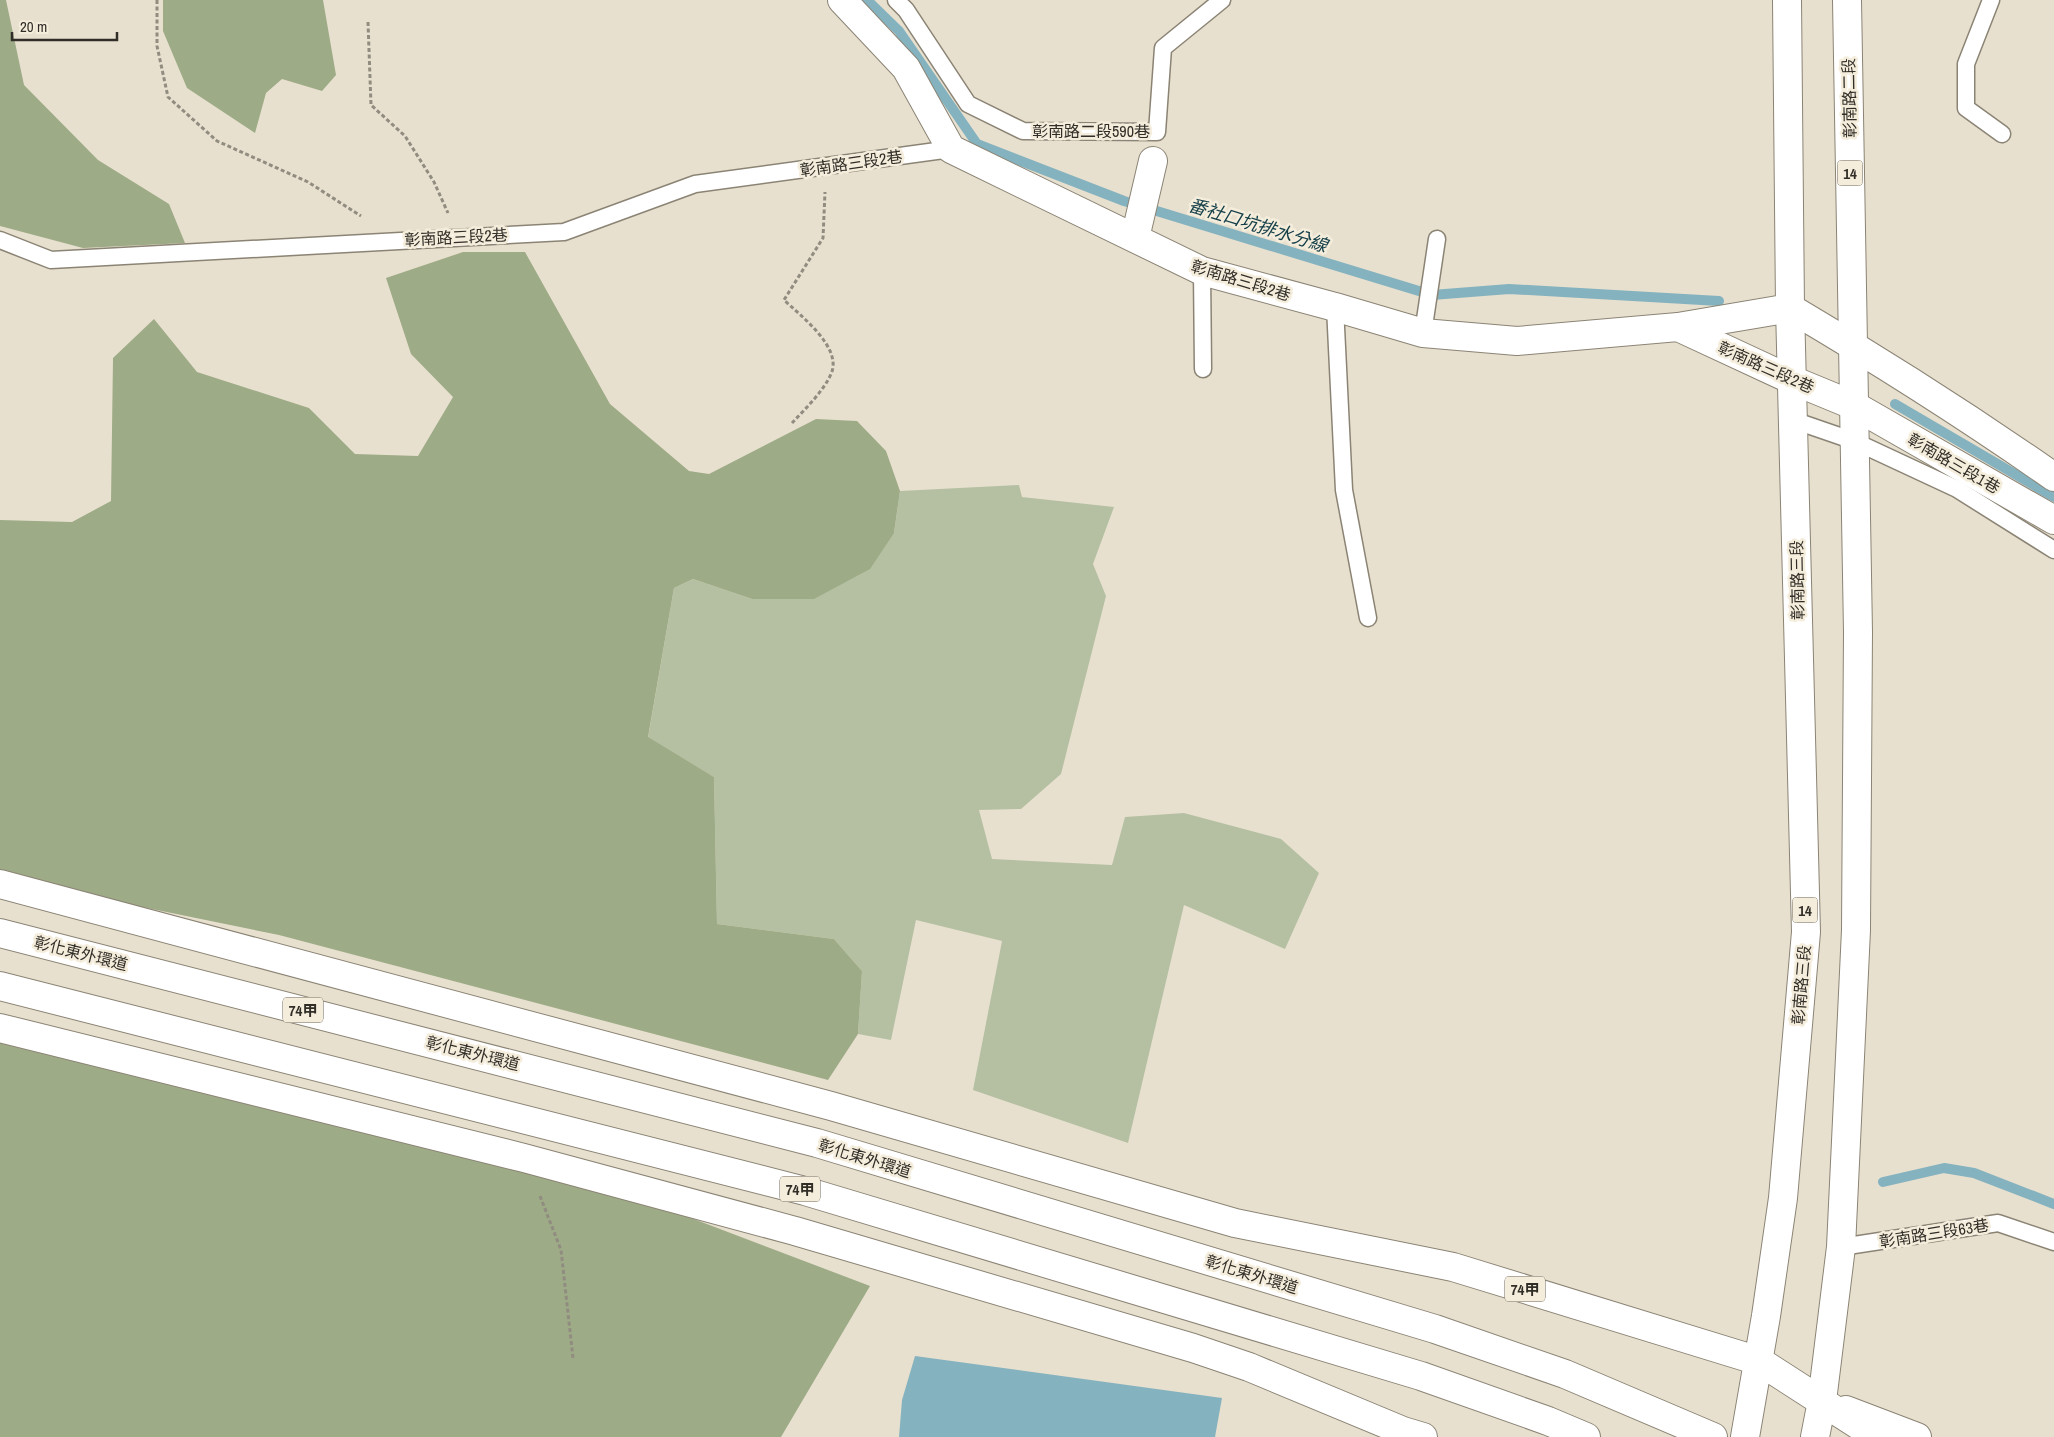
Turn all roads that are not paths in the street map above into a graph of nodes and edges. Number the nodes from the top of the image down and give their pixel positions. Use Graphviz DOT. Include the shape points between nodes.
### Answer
graph roads {
  1 [pos="842,0"];
  2 [pos="896,0"];
  3 [pos="1222,0"];
  4 [pos="1787,0"];
  5 [pos="1847,0"];
  6 [pos="1991,0"];
  7 [pos="1157,132"];
  8 [pos="2002,134"];
  9 [pos="951,148"];
  10 [pos="1153,161"];
  11 [pos="1135,238"];
  12 [pos="1437,239"];
  13 [pos="0,240"];
  14 [pos="1202,271"];
  15 [pos="1336,307"];
  16 [pos="1790,308"];
  17 [pos="1678,327"];
  18 [pos="1423,333"];
  19 [pos="1854,345"];
  20 [pos="1203,369"];
  21 [pos="1792,380"];
  22 [pos="1855,406"];
  23 [pos="1793,420"];
  24 [pos="1854,441"];
  25 [pos="2054,477"];
  26 [pos="2054,520"];
  27 [pos="2054,550"];
  28 [pos="1368,618"];
  29 [pos="0,884"];
  30 [pos="0,932"];
  31 [pos="0,986"];
  32 [pos="0,1028"];
  33 [pos="2054,1242"];
  34 [pos="1841,1247"];
  35 [pos="1759,1361"];
  36 [pos="1822,1401"];
  37 [pos="1423,1437"];
  38 [pos="1586,1437"];
  39 [pos="1712,1437"];
  40 [pos="1745,1437"];
  41 [pos="1815,1437"];
  42 [pos="1877,1437"];
  43 [pos="1917,1437"];
  1 -- 9 [label="main road" via="906,68"];
  2 -- 7 [label="lane, 彰南路二段590巷" via="906,10 968,104 1023,131"];
  3 -- 7 [label="lane, 彰南路二段590巷" via="1163,48"];
  4 -- 16 [label="main road, 14"];
  5 -- 19 [label="main road, 彰南路二段 / 14"];
  6 -- 8 [label="lane" via="1966,64 1966,108"];
  7 -- 10 [label="lane"];
  9 -- 11 [label="main road, 彰南路三段2巷"];
  9 -- 13 [label="lane, 彰南路三段2巷" via="695,184 564,232 51,260"];
  10 -- 11 [label="main road"];
  11 -- 14 [label="main road, 彰南路三段2巷"];
  12 -- 18 [label="lane"];
  14 -- 15 [label="main road, 彰南路三段2巷"];
  14 -- 20 [label="lane"];
  15 -- 18 [label="main road, 彰南路三段2巷"];
  15 -- 28 [label="lane" via="1344,490"];
  16 -- 17 [label="main road, 彰南路三段2巷"];
  16 -- 19 [label="main road"];
  16 -- 21 [label="main road, 14"];
  17 -- 18 [label="main road, 彰南路三段2巷" via="1516,341"];
  17 -- 21 [label="main road, 彰南路三段2巷"];
  19 -- 22 [label="main road, 14"];
  19 -- 25 [label="main road"];
  21 -- 22 [label="main road, 彰南路三段2巷"];
  21 -- 23 [label="main road, 彰南路三段 / 14"];
  22 -- 24 [label="main road, 14"];
  22 -- 26 [label="main road, 彰南路三段1巷"];
  23 -- 24 [label="lane"];
  23 -- 35 [label="main road, 彰南路三段 / 14" via="1806,932 1783,1198"];
  24 -- 27 [label="lane" via="1957,489"];
  24 -- 34 [label="main road, 14" via="1858,632 1856,930"];
  29 -- 35 [label="main road, 74甲" via="831,1106 1235,1223 1453,1267"];
  30 -- 39 [label="main road, 彰化東外環道 / 74甲" via="817,1143 1435,1329 1565,1374"];
  31 -- 38 [label="main road, 74甲" via="805,1190 1420,1376"];
  32 -- 37 [label="main road" via="524,1158 795,1231 1184,1345 1249,1367 1403,1432"];
  33 -- 34 [label="lane, 彰南路三段63巷" via="1998,1223"];
  34 -- 36 [label="main road, 14"];
  35 -- 36 [label="main road"];
  35 -- 40 [label="main road, 彰南路三段 / 14"];
  36 -- 41 [label="main road, 14"];
  36 -- 42 [label="main road"];
  36 -- 43 [label="main road"];
}
